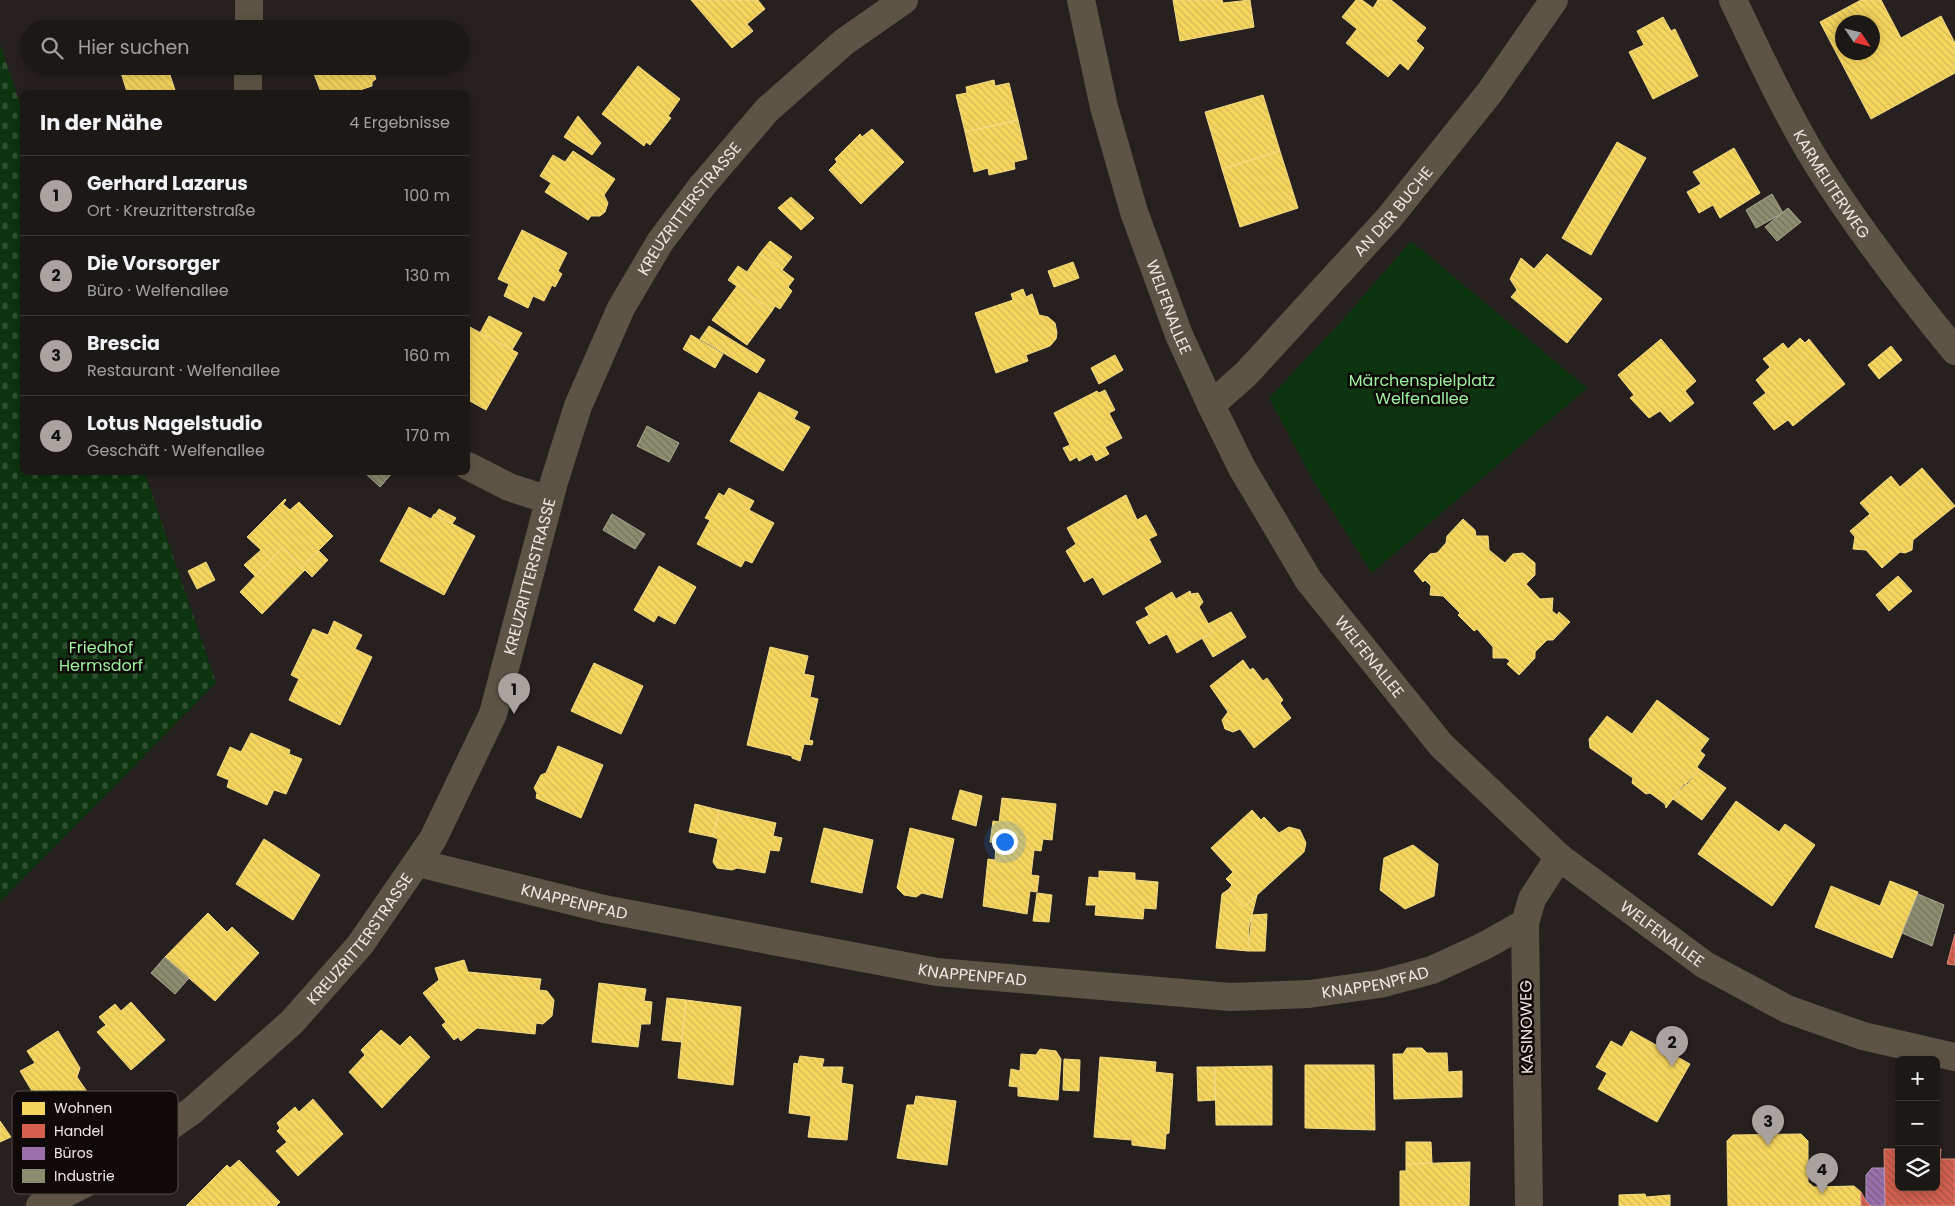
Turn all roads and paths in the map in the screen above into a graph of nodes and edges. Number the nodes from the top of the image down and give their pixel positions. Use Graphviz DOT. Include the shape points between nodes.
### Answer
graph roads {
  1 [pos="249,0"];
  2 [pos="904,0"];
  3 [pos="1081,0"];
  4 [pos="1554,0"];
  5 [pos="1733,0"];
  6 [pos="249,20"];
  7 [pos="248,75"];
  8 [pos="248,90"];
  9 [pos="1954,346"];
  10 [pos="1211,405"];
  11 [pos="470,467"];
  12 [pos="549,500"];
  13 [pos="1559,857"];
  14 [pos="418,863"];
  15 [pos="1524,923"];
  16 [pos="1955,1057"];
  17 [pos="178,1120"];
  18 [pos="64,1194"];
  19 [pos="40,1206"];
  20 [pos="1529,1206"];
  1 -- 6 [label="street"];
  2 -- 12 [label="street, KREUZRITTERSTRASSE" via="844,42 767,110 702,186 660,242 621,308 578,406"];
  3 -- 10 [label="street, WELFENALLEE" via="1104,107 1134,212 1179,336"];
  4 -- 10 [label="street, AN DER BUCHE" via="1490,92 1389,218 1246,374"];
  5 -- 9 [label="street, KARMELITERWEG" via="1817,163 1876,252"];
  7 -- 8 [label="street"];
  10 -- 13 [label="street, WELFENALLEE" via="1242,468 1309,581 1441,745"];
  11 -- 12 [label="street" via="510,487"];
  12 -- 14 [label="street, KREUZRITTERSTRASSE" via="493,714 433,839"];
  13 -- 15 [label="street, KASINOWEG" via="1532,899"];
  13 -- 16 [label="street, WELFENALLEE" via="1705,965 1787,1009 1863,1036"];
  14 -- 15 [label="street, KNAPPENPFAD" via="604,909 937,972 1230,997 1309,994 1380,984 1432,970"];
  14 -- 17 [label="street, KREUZRITTERSTRASSE" via="360,945 292,1022"];
  15 -- 20 [label="street, KASINOWEG"];
  18 -- 19 [label="street, KREUZRITTERSTRASSE"];
}
